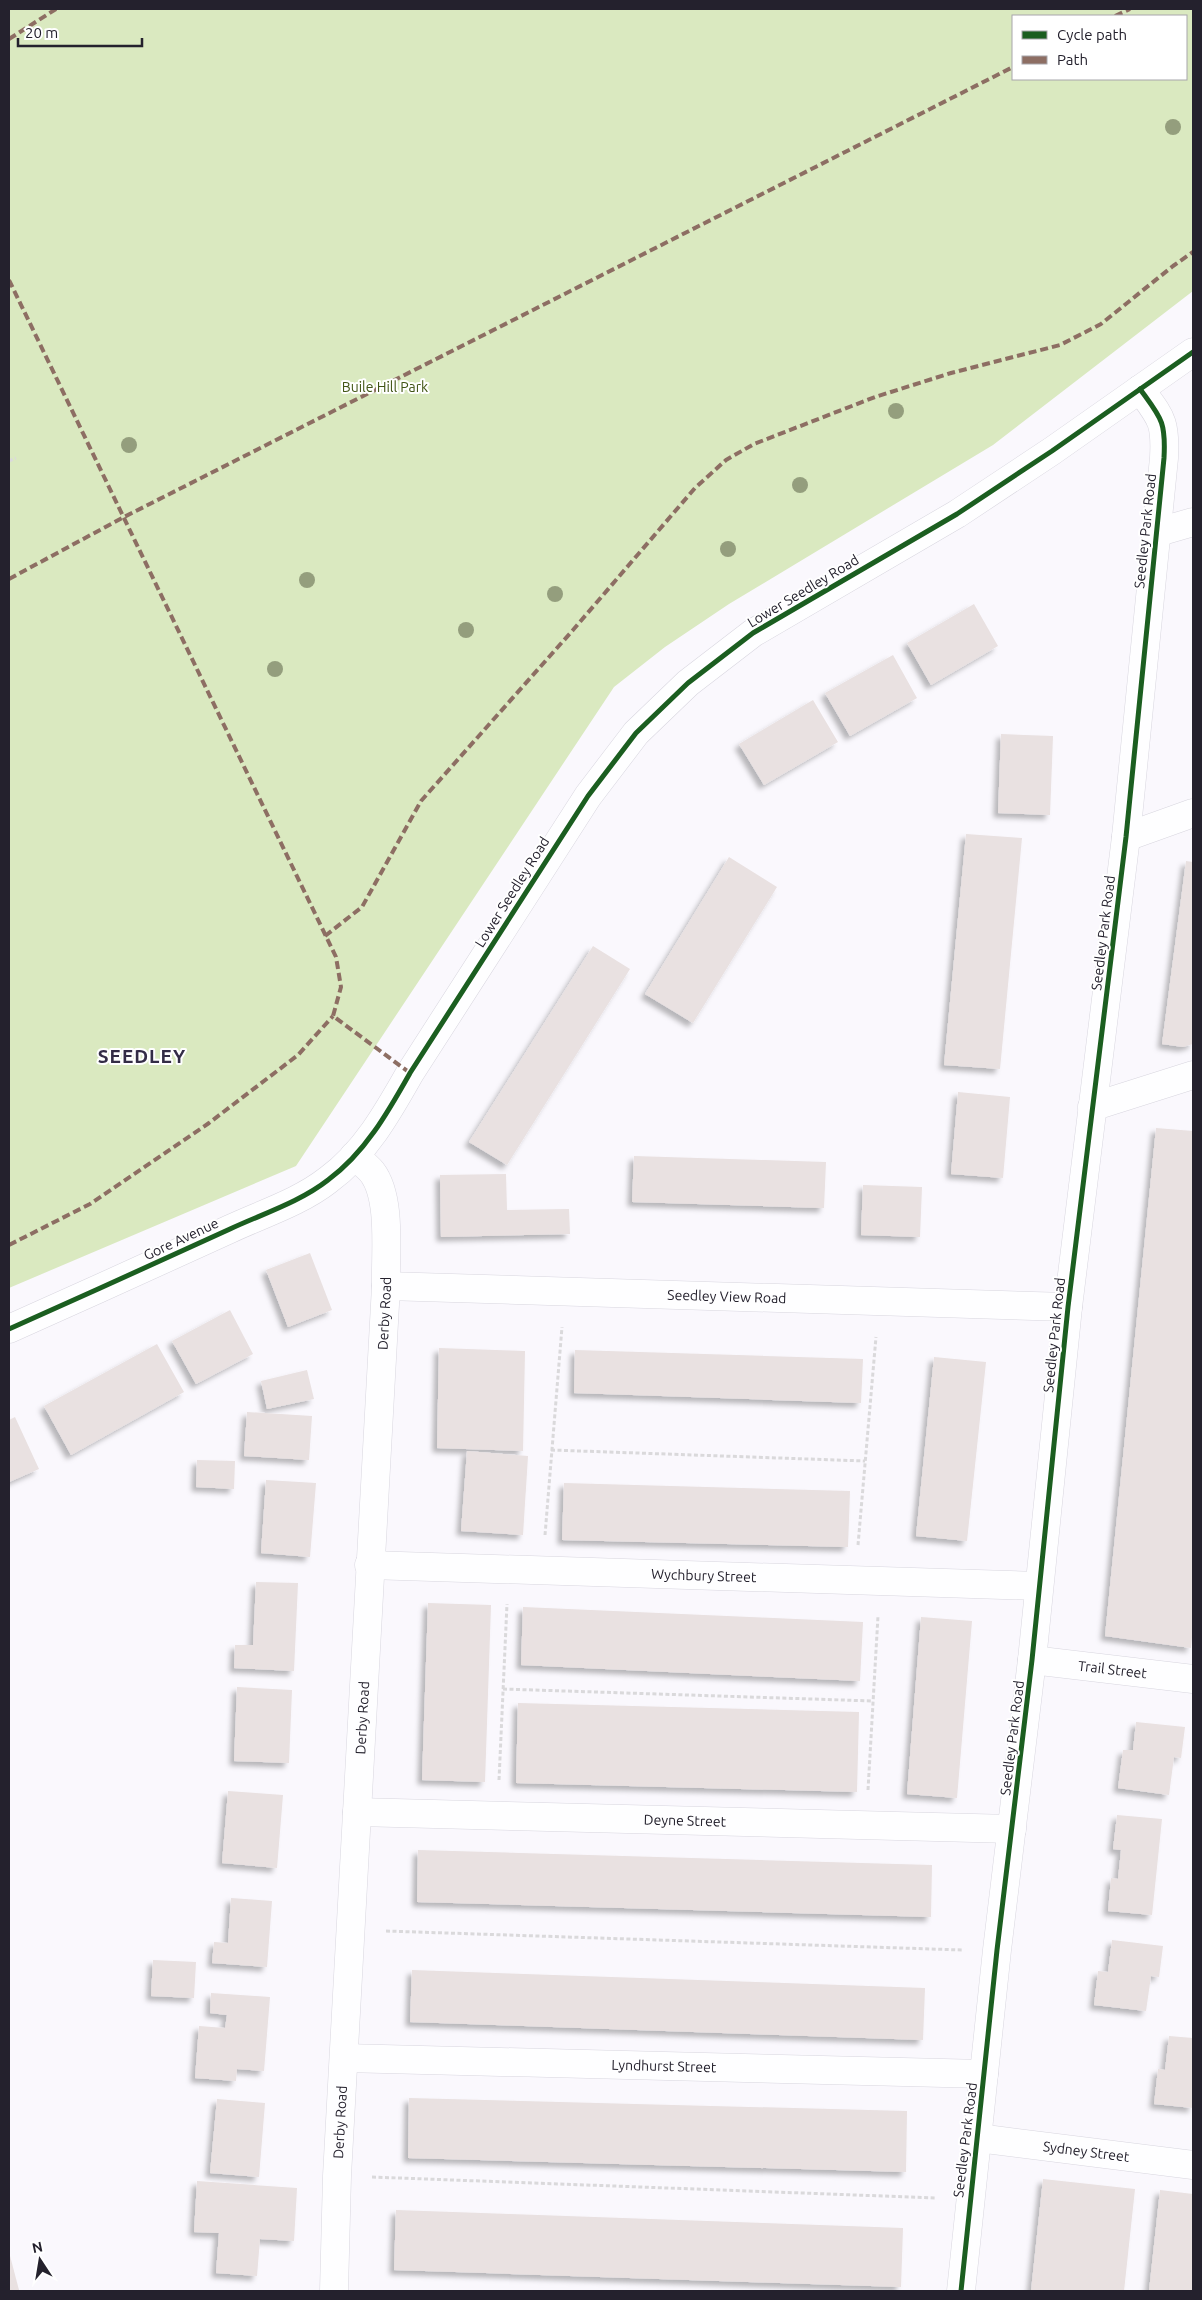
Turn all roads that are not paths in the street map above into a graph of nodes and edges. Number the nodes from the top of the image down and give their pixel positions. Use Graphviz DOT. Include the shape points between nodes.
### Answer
graph roads {
  1 [pos="1193,352"];
  2 [pos="1140,390"];
  3 [pos="1193,522"];
  4 [pos="1155,533"];
  5 [pos="1193,813"];
  6 [pos="1126,837"];
  7 [pos="1193,1075"];
  8 [pos="1092,1107"];
  9 [pos="354,1156"];
  10 [pos="386,1286"];
  11 [pos="1068,1306"];
  12 [pos="9,1329"];
  13 [pos="369,1564"];
  14 [pos="1038,1586"];
  15 [pos="1032,1660"];
  16 [pos="1193,1679"];
  17 [pos="357,1812"];
  18 [pos="1012,1829"];
  19 [pos="344,2058"];
  20 [pos="984,2074"];
  21 [pos="978,2138"];
  22 [pos="1193,2165"];
  23 [pos="334,2291"];
  24 [pos="961,2291"];
  1 -- 2 [label="street, Lower Seedley Road"];
  2 -- 4 [label="street, Seedley Park Road" via="1158,414 1165,432"];
  2 -- 9 [label="street, Lower Seedley Road" via="957,514 753,633 688,683 636,734 588,796 410,1073 386,1117"];
  3 -- 4 [label="street"];
  4 -- 6 [label="street, Seedley Park Road"];
  5 -- 6 [label="street"];
  6 -- 8 [label="street, Seedley Park Road"];
  7 -- 8 [label="street"];
  8 -- 11 [label="street, Seedley Park Road"];
  9 -- 10 [label="street, Derby Road" via="371,1170 382,1194"];
  9 -- 12 [label="street, Gore Avenue" via="327,1181 294,1199"];
  10 -- 11 [label="street, Seedley View Road"];
  10 -- 13 [label="street, Derby Road"];
  11 -- 14 [label="street, Seedley Park Road"];
  13 -- 14 [label="street, Wychbury Street"];
  13 -- 17 [label="street, Derby Road"];
  14 -- 15 [label="street, Seedley Park Road"];
  15 -- 16 [label="street, Trail Street"];
  15 -- 18 [label="street, Seedley Park Road"];
  17 -- 18 [label="street, Deyne Street"];
  17 -- 19 [label="street, Derby Road"];
  18 -- 20 [label="street, Seedley Park Road"];
  19 -- 20 [label="street, Lyndhurst Street"];
  19 -- 23 [label="street, Derby Road" via="336,2176"];
  20 -- 21 [label="street, Seedley Park Road"];
  21 -- 22 [label="street, Sydney Street"];
  21 -- 24 [label="street, Seedley Park Road"];
}
